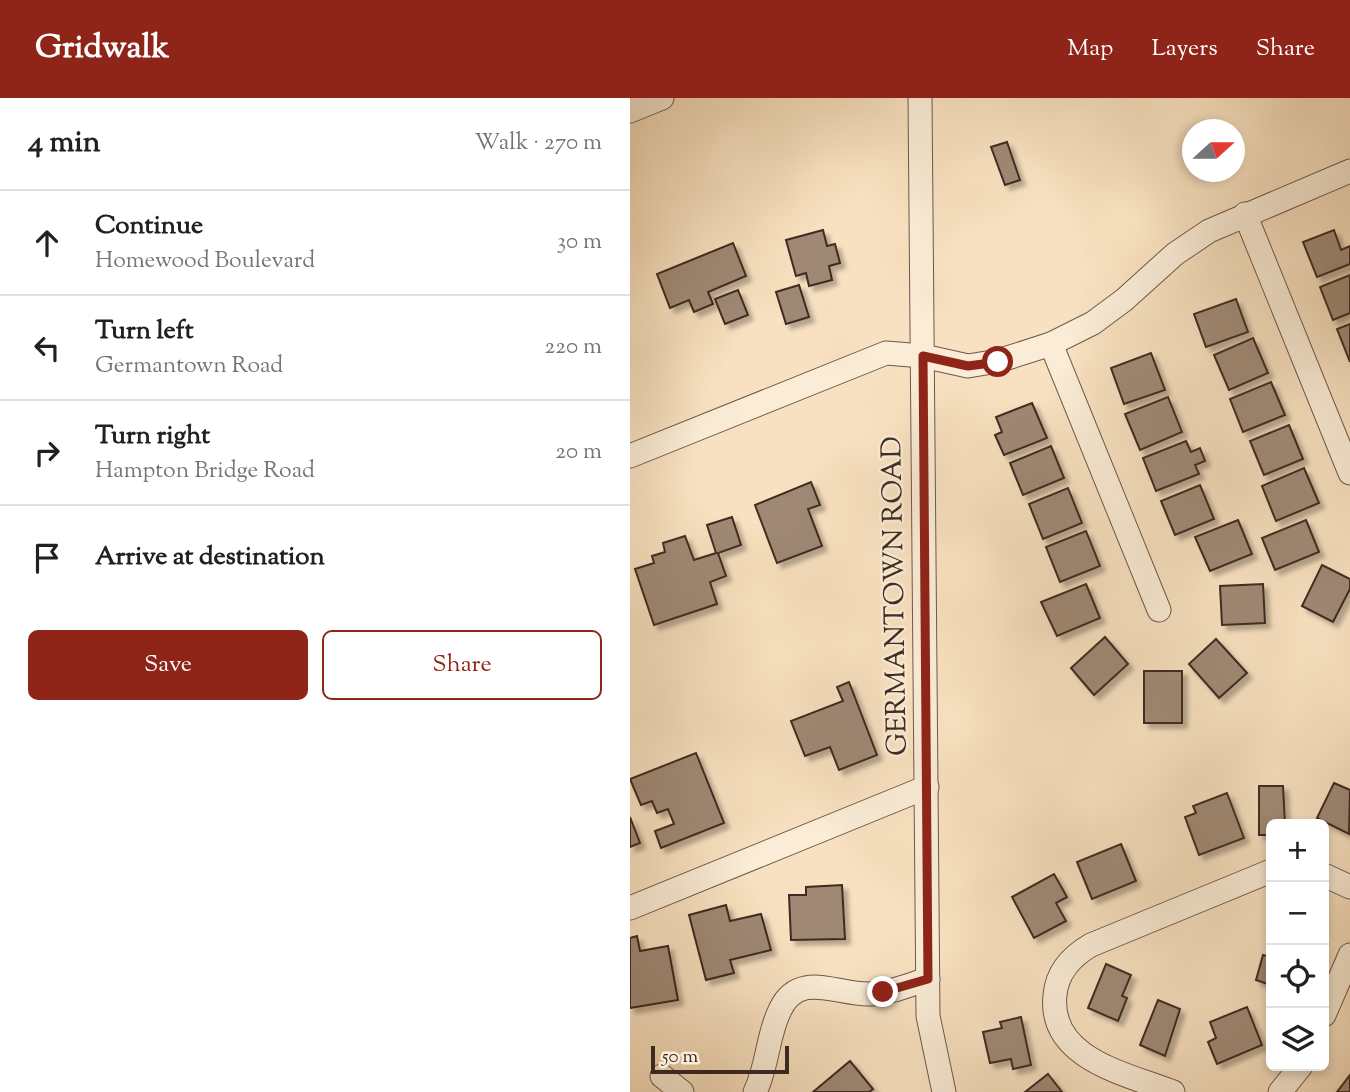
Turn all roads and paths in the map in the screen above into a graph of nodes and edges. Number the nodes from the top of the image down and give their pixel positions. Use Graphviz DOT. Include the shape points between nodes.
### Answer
graph roads {
  1 [pos="662,98"];
  2 [pos="920,98"];
  3 [pos="630,111"];
  4 [pos="1350,171"];
  5 [pos="1245,214"];
  6 [pos="1051,344"];
  7 [pos="923,356"];
  8 [pos="630,456"];
  9 [pos="1350,472"];
  10 [pos="1159,610"];
  11 [pos="927,787"];
  12 [pos="1266,873"];
  13 [pos="1329,877"];
  14 [pos="1350,887"];
  15 [pos="630,908"];
  16 [pos="1350,955"];
  17 [pos="928,979"];
  18 [pos="1327,1008"];
  19 [pos="1297,1071"];
  20 [pos="662,1076"];
  21 [pos="682,1092"];
  22 [pos="755,1092"];
  23 [pos="944,1092"];
  24 [pos="1173,1092"];
  25 [pos="1280,1092"];
  1 -- 3 [label="street"];
  2 -- 7 [label="street, GERMANTOWN ROAD"];
  4 -- 5 [label="street"];
  5 -- 6 [label="street" via="1175,254 1093,323"];
  5 -- 9 [label="street"];
  6 -- 7 [label="street" via="998,362 968,366"];
  6 -- 10 [label="street"];
  7 -- 8 [label="street" via="886,353"];
  7 -- 11 [label="street, GERMANTOWN ROAD"];
  11 -- 15 [label="street"];
  11 -- 17 [label="street, GERMANTOWN ROAD"];
  12 -- 24 [label="street" via="1091,945 1060,974 1056,1018 1070,1043 1093,1060"];
  13 -- 14 [label="street"];
  16 -- 18 [label="street"];
  17 -- 22 [label="street" via="869,994 827,986 801,989 780,1007"];
  17 -- 23 [label="street, GERMANTOWN ROAD" via="928,1016"];
  19 -- 25 [label="street"];
  20 -- 21 [label="street"];
}
